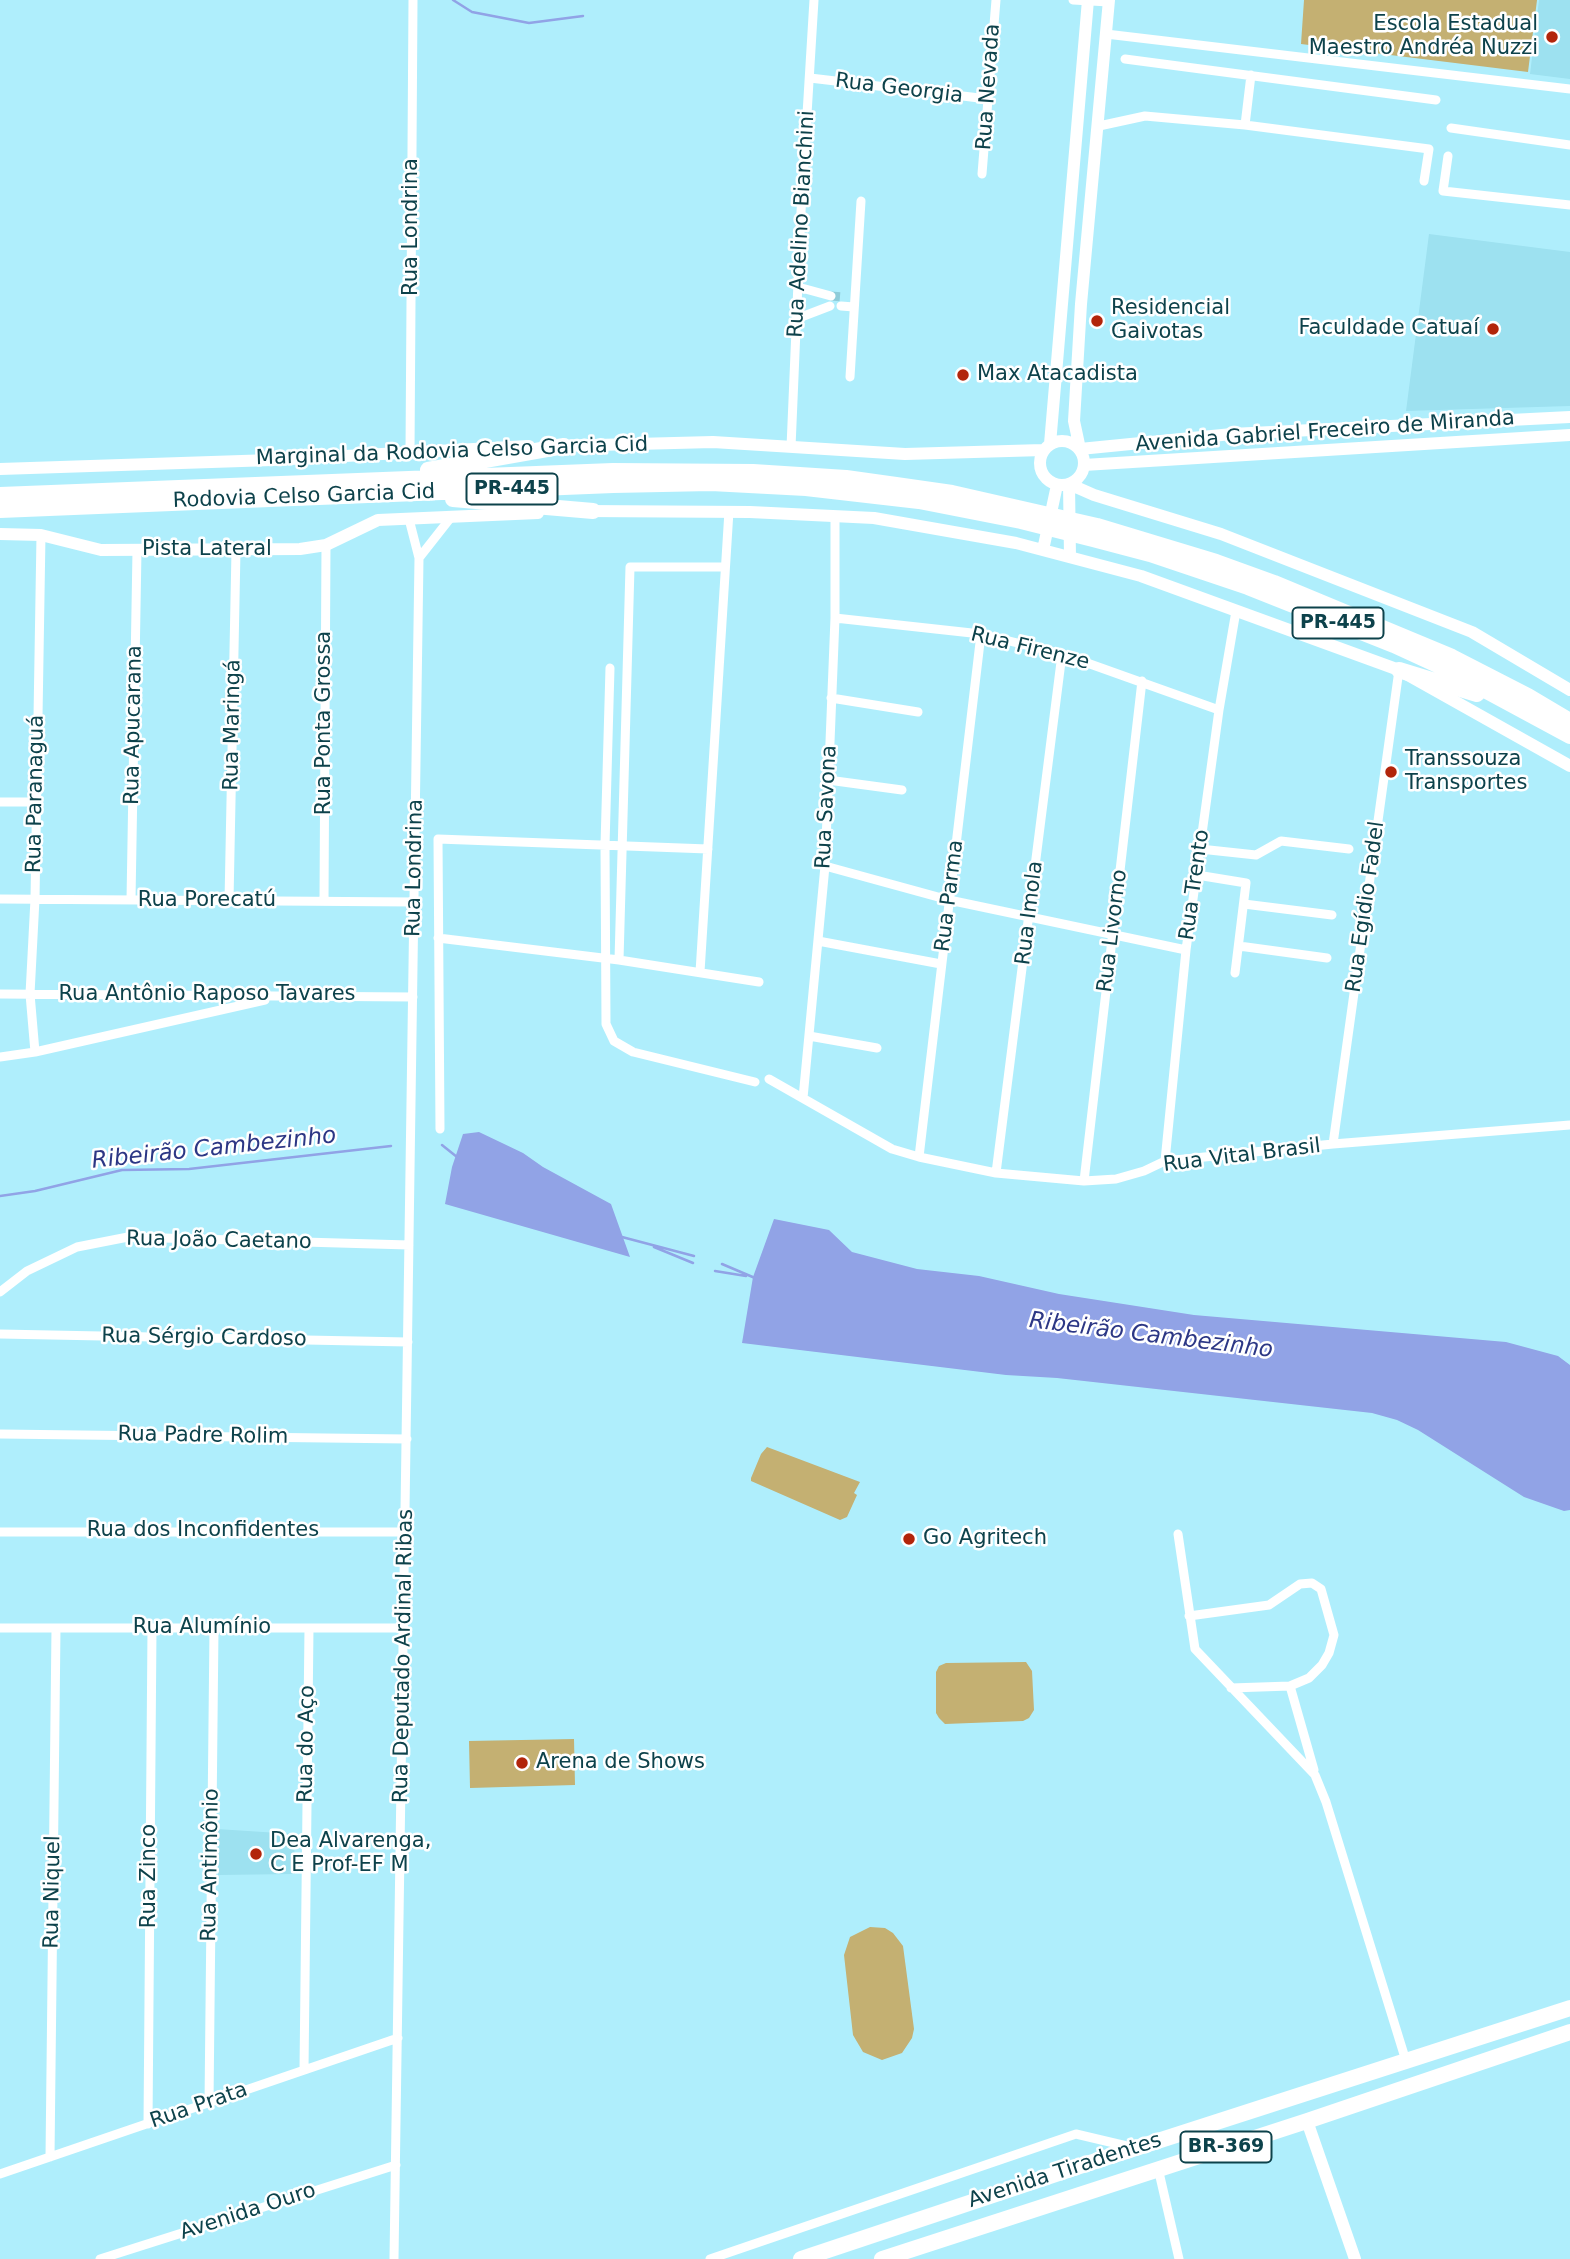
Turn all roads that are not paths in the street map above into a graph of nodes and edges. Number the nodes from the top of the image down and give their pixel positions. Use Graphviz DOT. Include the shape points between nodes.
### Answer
graph roads {
  1 [pos="413,0"];
  2 [pos="814,0"];
  3 [pos="996,0"];
  4 [pos="1073,0"];
  5 [pos="1087,1"];
  6 [pos="1109,1"];
  7 [pos="1106,34"];
  8 [pos="1125,59"];
  9 [pos="1251,75"];
  10 [pos="810,78"];
  11 [pos="1570,89"];
  12 [pos="988,99"];
  13 [pos="1436,100"];
  14 [pos="1245,125"];
  15 [pos="1099,126"];
  16 [pos="1451,128"];
  17 [pos="1570,145"];
  18 [pos="1448,156"];
  19 [pos="982,174"];
  20 [pos="1423,181"];
  21 [pos="861,201"];
  22 [pos="1570,205"];
  23 [pos="1062,279"];
  24 [pos="798,287"];
  25 [pos="842,302"];
  26 [pos="855,302"];
  27 [pos="1081,304"];
  28 [pos="796,319"];
  29 [pos="850,377"];
  30 [pos="1570,417"];
  31 [pos="1570,435"];
  32 [pos="564,446"];
  33 [pos="791,447"];
  34 [pos="1047,447"];
  35 [pos="1080,449"];
  36 [pos="410,453"];
  37 [pos="1084,465"];
  38 [pos="0,469"];
  39 [pos="1063,485"];
  40 [pos="380,487"];
  41 [pos="0,495"];
  42 [pos="0,510"];
  43 [pos="593,511"];
  44 [pos="729,512"];
  45 [pos="452,516"];
  46 [pos="835,516"];
  47 [pos="409,519"];
  48 [pos="1095,532"];
  49 [pos="0,534"];
  50 [pos="41,535"];
  51 [pos="326,545"];
  52 [pos="137,550"];
  53 [pos="236,550"];
  54 [pos="1043,550"];
  55 [pos="1070,557"];
  56 [pos="419,558"];
  57 [pos="725,568"];
  58 [pos="1236,611"];
  59 [pos="835,618"];
  60 [pos="981,635"];
  61 [pos="1062,654"];
  62 [pos="610,668"];
  63 [pos="1399,670"];
  64 [pos="1142,681"];
  65 [pos="1570,690"];
  66 [pos="831,698"];
  67 [pos="1522,709"];
  68 [pos="1219,710"];
  69 [pos="918,712"];
  70 [pos="1570,721"];
  71 [pos="1570,736"];
  72 [pos="1570,766"];
  73 [pos="828,780"];
  74 [pos="902,790"];
  75 [pos="0,802"];
  76 [pos="36,802"];
  77 [pos="605,845"];
  78 [pos="622,845"];
  79 [pos="708,849"];
  80 [pos="1200,849"];
  81 [pos="1349,849"];
  82 [pos="825,866"];
  83 [pos="1197,875"];
  84 [pos="0,899"];
  85 [pos="35,899"];
  86 [pos="131,900"];
  87 [pos="949,900"];
  88 [pos="229,901"];
  89 [pos="324,901"];
  90 [pos="414,902"];
  91 [pos="1244,904"];
  92 [pos="1332,915"];
  93 [pos="1029,918"];
  94 [pos="1113,935"];
  95 [pos="438,938"];
  96 [pos="817,941"];
  97 [pos="1239,946"];
  98 [pos="1186,950"];
  99 [pos="605,958"];
  100 [pos="1327,958"];
  101 [pos="619,960"];
  102 [pos="942,964"];
  103 [pos="700,972"];
  104 [pos="1235,973"];
  105 [pos="758,982"];
  106 [pos="0,994"];
  107 [pos="30,994"];
  108 [pos="281,996"];
  109 [pos="413,997"];
  110 [pos="809,1036"];
  111 [pos="877,1048"];
  112 [pos="35,1052"];
  113 [pos="0,1057"];
  114 [pos="769,1079"];
  115 [pos="755,1082"];
  116 [pos="803,1098"];
  117 [pos="1570,1125"];
  118 [pos="440,1129"];
  119 [pos="1333,1144"];
  120 [pos="919,1157"];
  121 [pos="1165,1161"];
  122 [pos="996,1173"];
  123 [pos="410,1178"];
  124 [pos="1084,1181"];
  125 [pos="410,1245"];
  126 [pos="0,1292"];
  127 [pos="0,1334"];
  128 [pos="408,1342"];
  129 [pos="0,1434"];
  130 [pos="407,1438"];
  131 [pos="0,1532"];
  132 [pos="405,1532"];
  133 [pos="1178,1534"];
  134 [pos="1189,1616"];
  135 [pos="0,1628"];
  136 [pos="56,1628"];
  137 [pos="152,1628"];
  138 [pos="214,1628"];
  139 [pos="309,1628"];
  140 [pos="404,1628"];
  141 [pos="1290,1686"];
  142 [pos="1231,1688"];
  143 [pos="1315,1775"];
  144 [pos="1570,2008"];
  145 [pos="1570,2032"];
  146 [pos="398,2038"];
  147 [pos="1406,2061"];
  148 [pos="304,2070"];
  149 [pos="209,2103"];
  150 [pos="1307,2121"];
  151 [pos="148,2124"];
  152 [pos="1136,2148"];
  153 [pos="50,2157"];
  154 [pos="396,2165"];
  155 [pos="1158,2168"];
  156 [pos="0,2174"];
  157 [pos="100,2259"];
  158 [pos="394,2259"];
  159 [pos="710,2259"];
  160 [pos="800,2259"];
  161 [pos="882,2259"];
  162 [pos="1179,2259"];
  163 [pos="1355,2259"];
  1 -- 36 [label="street, Rua Londrina"];
  2 -- 10 [label="street, Rua Adelino Bianchini"];
  3 -- 12 [label="street, Rua Nevada"];
  4 -- 5 [label="street"];
  5 -- 6 [label="street"];
  5 -- 23 [label="street"];
  6 -- 7 [label="street"];
  7 -- 11 [label="street"];
  7 -- 15 [label="street"];
  8 -- 9 [label="street"];
  9 -- 13 [label="street"];
  9 -- 14 [label="street"];
  10 -- 12 [label="street, Rua Georgia"];
  10 -- 24 [label="street, Rua Adelino Bianchini"];
  12 -- 19 [label="street, Rua Nevada"];
  14 -- 15 [label="street" via="1145,116"];
  14 -- 20 [label="street" via="1429,149"];
  15 -- 27 [label="street"];
  16 -- 17 [label="street"];
  18 -- 22 [label="street" via="1443,191"];
  21 -- 26 [label="street"];
  23 -- 27 [label="street" via="1073,279"];
  23 -- 34 [label="street"];
  24 -- 28 [label="street, Rua Adelino Bianchini"];
  24 -- 28 [label="street" via="831,301"];
  25 -- 26 [label="street"];
  26 -- 29 [label="street"];
  27 -- 35 [label="street" via="1074,421"];
  28 -- 33 [label="street, Rua Adelino Bianchini"];
  30 -- 35 [label="street, Avenida Gabriel Freceiro de Miranda" via="1232,434"];
  31 -- 37 [label="street, Avenida Gabriel Freceiro de Miranda"];
  32 -- 33 [label="street, Marginal da Rodovia Celso Garcia Cid" via="713,442"];
  32 -- 36 [label="street, Marginal da Rodovia Celso Garcia Cid"];
  32 -- 40 [label="highway"];
  33 -- 34 [label="street, Marginal da Rodovia Celso Garcia Cid" via="905,454"];
  34 -- 35 [label="street" via="1066,441"];
  34 -- 39 [label="street" via="1040,459 1042,474"];
  35 -- 37 [label="street"];
  36 -- 38 [label="street, Marginal da Rodovia Celso Garcia Cid"];
  37 -- 39 [label="street" via="1078,479"];
  39 -- 54 [label="street"];
  39 -- 55 [label="street"];
  39 -- 65 [label="street" via="1221,534 1472,632"];
  40 -- 41 [label="highway, Rodovia Celso Garcia Cid / PR-445"];
  40 -- 42 [label="highway, Rodovia Celso Garcia Cid / PR-445"];
  40 -- 43 [label="highway"];
  40 -- 48 [label="highway, Rodovia Celso Garcia Cid / PR-445" via="612,471 753,472 846,478 952,493"];
  43 -- 44 [label="street"];
  43 -- 45 [label="street"];
  44 -- 46 [label="street"];
  44 -- 57 [label="street"];
  45 -- 47 [label="street"];
  45 -- 56 [label="street"];
  46 -- 54 [label="street" via="874,518"];
  46 -- 59 [label="street, Rua Savona"];
  47 -- 51 [label="street, Pista Lateral" via="378,520"];
  47 -- 56 [label="street, Rua Londrina"];
  48 -- 67 [label="highway, Rodovia Celso Garcia Cid / PR-445" via="1394,645"];
  48 -- 70 [label="highway, Rodovia Celso Garcia Cid / PR-445" via="1227,566 1405,636"];
  49 -- 50 [label="street, Pista Lateral"];
  50 -- 52 [label="street, Pista Lateral" via="101,550"];
  50 -- 76 [label="street, Rua Paranaguá"];
  51 -- 53 [label="street, Pista Lateral"];
  51 -- 89 [label="street, Rua Ponta Grossa"];
  52 -- 53 [label="street, Pista Lateral"];
  52 -- 86 [label="street, Rua Apucarana"];
  53 -- 88 [label="street, Rua Maringá"];
  54 -- 55 [label="street"];
  55 -- 58 [label="street" via="1141,576"];
  56 -- 90 [label="street, Rua Londrina"];
  57 -- 78 [label="street" via="630,567"];
  57 -- 79 [label="street"];
  58 -- 63 [label="street"];
  58 -- 68 [label="street, Rua Trento"];
  59 -- 60 [label="street, Rua Firenze"];
  59 -- 66 [label="street, Rua Savona"];
  60 -- 61 [label="street, Rua Firenze"];
  60 -- 87 [label="street, Rua Parma"];
  61 -- 64 [label="street, Rua Firenze"];
  61 -- 93 [label="street, Rua Imola"];
  62 -- 77 [label="street"];
  63 -- 67 [label="highway"];
  63 -- 72 [label="street"];
  63 -- 119 [label="street, Rua Egídio Fadel"];
  64 -- 68 [label="street, Rua Firenze"];
  64 -- 94 [label="street, Rua Livorno"];
  66 -- 69 [label="street"];
  66 -- 73 [label="street, Rua Savona"];
  67 -- 71 [label="highway, Rodovia Celso Garcia Cid / PR-445"];
  68 -- 80 [label="street, Rua Trento"];
  73 -- 74 [label="street"];
  73 -- 82 [label="street, Rua Savona"];
  75 -- 76 [label="street"];
  76 -- 85 [label="street, Rua Paranaguá"];
  77 -- 78 [label="street"];
  77 -- 95 [label="street" via="438,839"];
  77 -- 99 [label="street"];
  78 -- 79 [label="street"];
  78 -- 101 [label="street"];
  79 -- 103 [label="street"];
  80 -- 81 [label="street" via="1256,855 1280,841"];
  80 -- 83 [label="street, Rua Trento"];
  82 -- 87 [label="street"];
  82 -- 96 [label="street, Rua Savona"];
  83 -- 91 [label="street" via="1247,883"];
  83 -- 98 [label="street, Rua Trento"];
  84 -- 85 [label="street, Rua Porecatú"];
  85 -- 86 [label="street, Rua Porecatú"];
  85 -- 107 [label="street, Rua Paranaguá"];
  86 -- 88 [label="street, Rua Porecatú"];
  87 -- 93 [label="street"];
  87 -- 102 [label="street, Rua Parma"];
  88 -- 89 [label="street, Rua Porecatú"];
  89 -- 90 [label="street, Rua Porecatú"];
  90 -- 109 [label="street, Rua Londrina"];
  91 -- 92 [label="street"];
  91 -- 97 [label="street"];
  93 -- 94 [label="street"];
  93 -- 122 [label="street, Rua Imola"];
  94 -- 98 [label="street"];
  94 -- 124 [label="street, Rua Livorno"];
  95 -- 99 [label="street"];
  95 -- 118 [label="street"];
  96 -- 102 [label="street"];
  96 -- 110 [label="street, Rua Savona"];
  97 -- 100 [label="street"];
  97 -- 104 [label="street"];
  98 -- 121 [label="street, Rua Trento"];
  99 -- 101 [label="street"];
  99 -- 115 [label="street" via="606,1024 614,1041 633,1052"];
  101 -- 103 [label="street"];
  102 -- 120 [label="street, Rua Parma"];
  103 -- 105 [label="street"];
  106 -- 107 [label="street, Rua Antônio Raposo Tavares"];
  107 -- 108 [label="street, Rua Antônio Raposo Tavares"];
  107 -- 112 [label="street, Rua Paranaguá"];
  108 -- 109 [label="street, Rua Antônio Raposo Tavares"];
  108 -- 112 [label="street"];
  109 -- 123 [label="street, Rua Londrina"];
  110 -- 111 [label="street"];
  110 -- 116 [label="street, Rua Savona"];
  112 -- 113 [label="street"];
  114 -- 116 [label="street, Rua Vital Brasil"];
  116 -- 120 [label="street, Rua Vital Brasil" via="892,1149"];
  117 -- 119 [label="street, Rua Vital Brasil"];
  119 -- 121 [label="street, Rua Vital Brasil"];
  120 -- 122 [label="street, Rua Vital Brasil"];
  121 -- 124 [label="street, Rua Vital Brasil" via="1116,1179"];
  122 -- 124 [label="street, Rua Vital Brasil"];
  123 -- 125 [label="street, Rua Deputado Ardinal Ribas"];
  125 -- 126 [label="street, Rua João Caetano" via="128,1237 77,1247 27,1271"];
  125 -- 128 [label="street, Rua Deputado Ardinal Ribas"];
  127 -- 128 [label="street, Rua Sérgio Cardoso"];
  128 -- 130 [label="street, Rua Deputado Ardinal Ribas"];
  129 -- 130 [label="street, Rua Padre Rolim"];
  130 -- 132 [label="street, Rua Deputado Ardinal Ribas"];
  131 -- 132 [label="street, Rua dos Inconfidentes"];
  132 -- 140 [label="street, Rua Deputado Ardinal Ribas"];
  133 -- 134 [label="street"];
  134 -- 141 [label="street" via="1269,1605 1300,1584 1312,1583 1321,1589 1334,1635 1329,1653 1309,1678"];
  134 -- 142 [label="street" via="1195,1650"];
  135 -- 136 [label="street, Rua Alumínio"];
  136 -- 137 [label="street, Rua Alumínio"];
  136 -- 153 [label="street, Rua Niquel"];
  137 -- 138 [label="street, Rua Alumínio"];
  137 -- 151 [label="street, Rua Zinco"];
  138 -- 139 [label="street, Rua Alumínio"];
  138 -- 149 [label="street, Rua Antimônio"];
  139 -- 140 [label="street, Rua Alumínio"];
  139 -- 148 [label="street, Rua do Aço"];
  140 -- 146 [label="street, Rua Deputado Ardinal Ribas"];
  141 -- 142 [label="street"];
  141 -- 143 [label="street"];
  142 -- 143 [label="street"];
  143 -- 147 [label="street"];
  144 -- 147 [label="highway, Avenida Tiradentes / BR-369"];
  145 -- 150 [label="highway, Avenida Tiradentes / BR-369"];
  146 -- 148 [label="street, Rua Prata"];
  146 -- 154 [label="street, Rua Deputado Ardinal Ribas"];
  147 -- 152 [label="highway, Avenida Tiradentes / BR-369"];
  148 -- 149 [label="street, Rua Prata"];
  149 -- 151 [label="street, Rua Prata"];
  150 -- 155 [label="highway, Avenida Tiradentes / BR-369"];
  150 -- 163 [label="street"];
  151 -- 153 [label="street, Rua Prata"];
  152 -- 159 [label="street" via="1076,2134"];
  152 -- 160 [label="highway, Avenida Tiradentes / BR-369"];
  153 -- 156 [label="street, Rua Prata"];
  154 -- 157 [label="street, Avenida Ouro"];
  154 -- 158 [label="street, Rua Deputado Ardinal Ribas"];
  155 -- 161 [label="highway, Avenida Tiradentes / BR-369"];
  155 -- 162 [label="street"];
}
